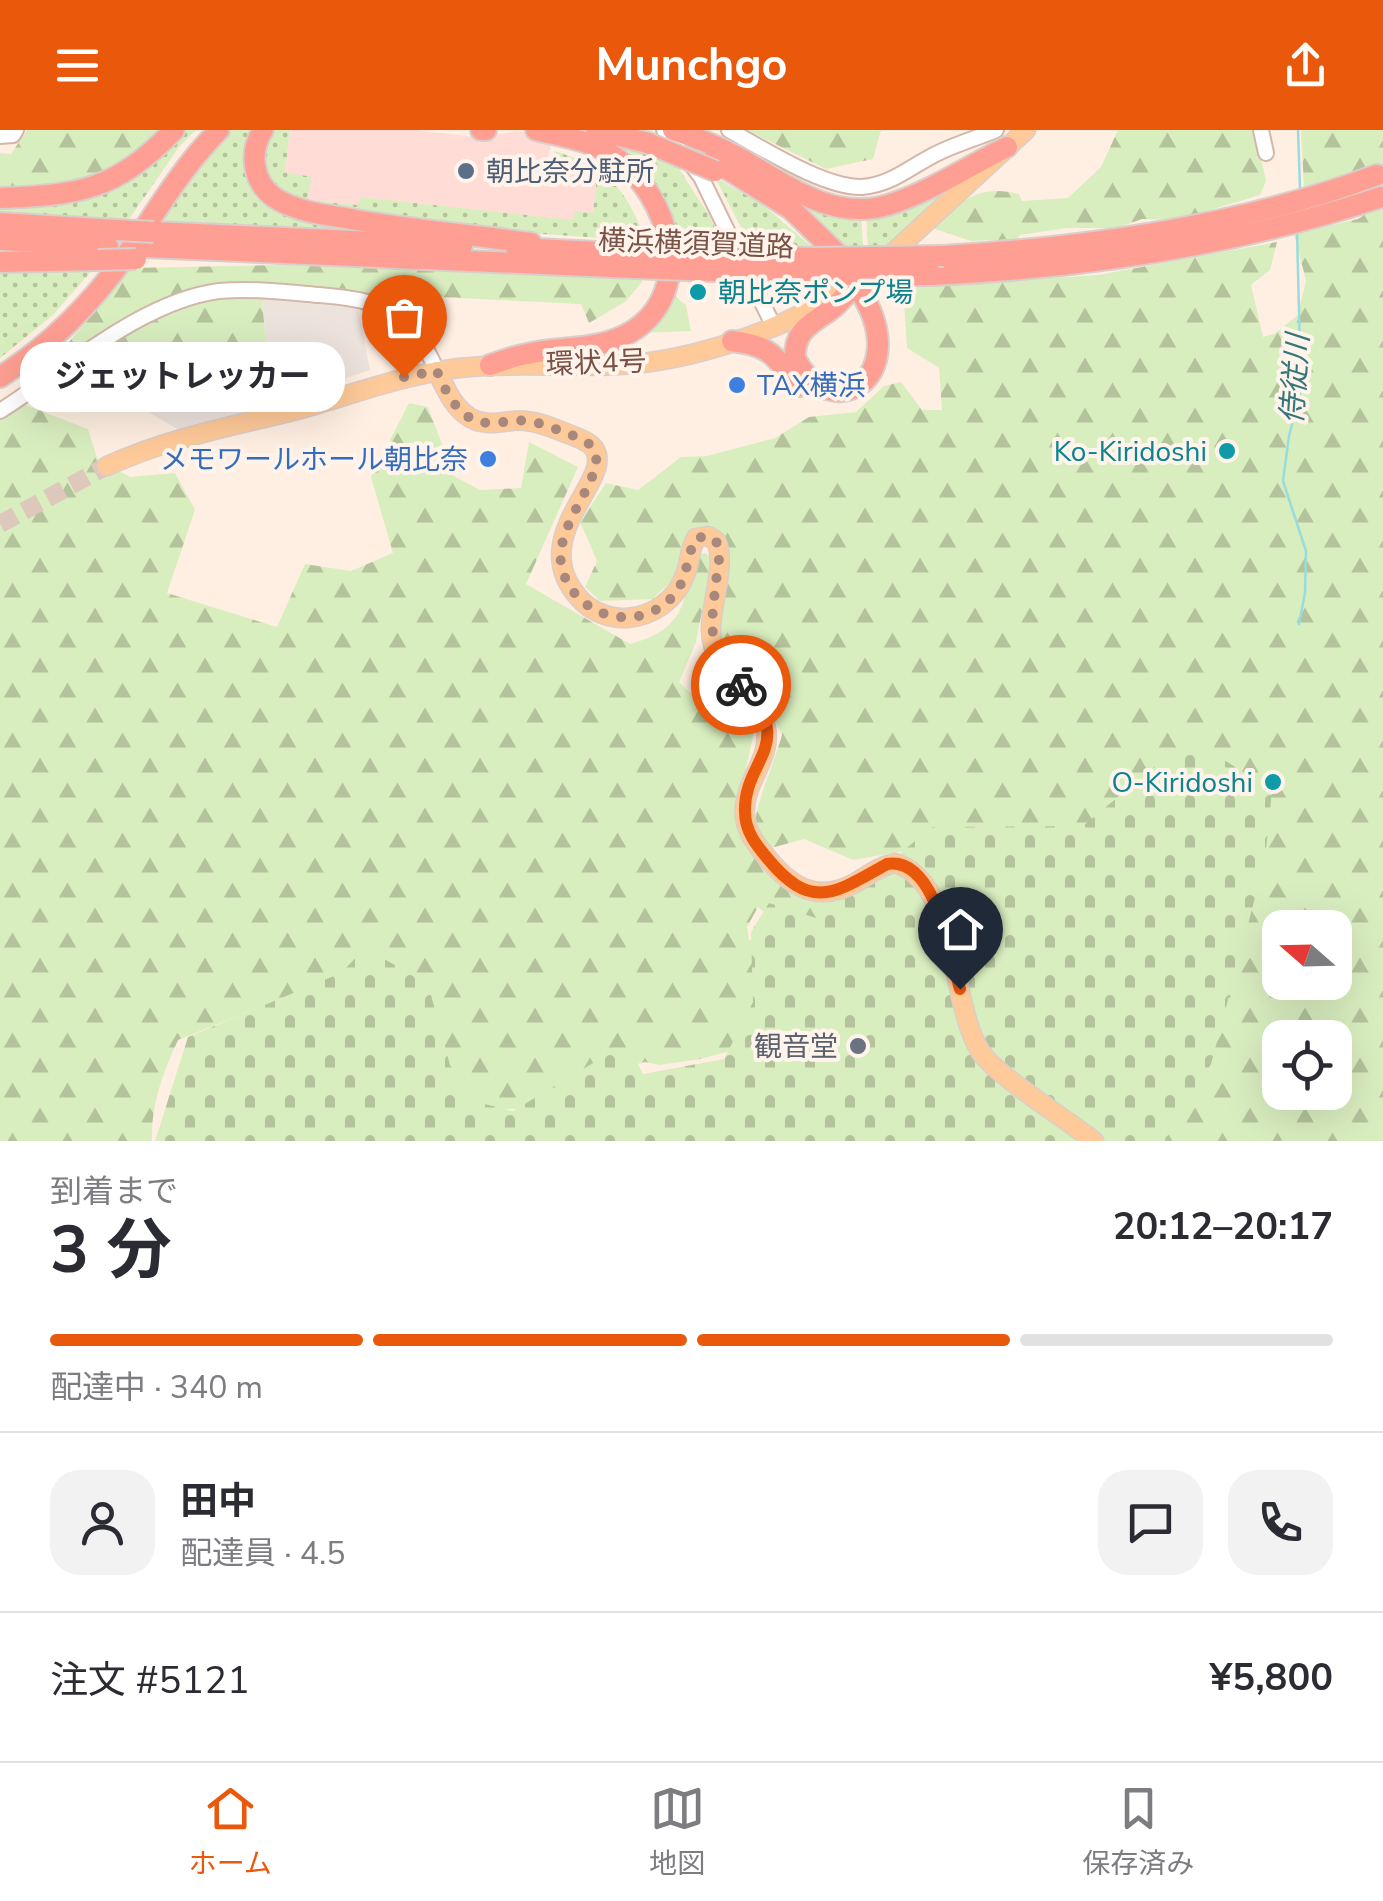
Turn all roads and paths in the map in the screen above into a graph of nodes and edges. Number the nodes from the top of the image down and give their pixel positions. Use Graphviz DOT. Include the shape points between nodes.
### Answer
graph roads {
  1 [pos="16,130"];
  2 [pos="174,130"];
  3 [pos="203,130"];
  4 [pos="219,130"];
  5 [pos="263,130"];
  6 [pos="536,130"];
  7 [pos="596,130"];
  8 [pos="729,130"];
  9 [pos="1026,130"];
  10 [pos="1260,130"];
  11 [pos="681,133"];
  12 [pos="648,134"];
  13 [pos="0,136"];
  14 [pos="1002,138"];
  15 [pos="1266,153"];
  16 [pos="1377,175"];
  17 [pos="1381,197"];
  18 [pos="0,198"];
  19 [pos="0,224"];
  20 [pos="1224,230"];
  21 [pos="0,240"];
  22 [pos="108,245"];
  23 [pos="145,246"];
  24 [pos="605,252"];
  25 [pos="636,261"];
  26 [pos="0,262"];
  27 [pos="856,280"];
  28 [pos="773,325"];
  29 [pos="732,341"];
  30 [pos="0,365"];
  31 [pos="490,365"];
  32 [pos="437,371"];
  33 [pos="0,377"];
  34 [pos="0,411"];
  35 [pos="107,466"];
  36 [pos="1094,1141"];
  1 -- 13 [label="street"];
  2 -- 18 [label="highway" via="108,182 65,194"];
  3 -- 30 [label="highway" via="86,290 41,336"];
  4 -- 33 [label="highway" via="74,319"];
  5 -- 24 [label="highway" via="255,146 256,172 268,192 294,207"];
  6 -- 31 [label="highway" via="600,148 630,169 664,224 669,279 656,310 610,342"];
  7 -- 12 [label="highway"];
  8 -- 14 [label="street" via="814,176 864,186 932,156"];
  9 -- 14 [label="main road, 環状4号"];
  10 -- 15 [label="street"];
  11 -- 14 [label="highway" via="812,199 857,209 910,197"];
  12 -- 27 [label="highway, bridge" via="714,166 786,216"];
  12 -- 28 [label="street" via="700,177"];
  14 -- 27 [label="main road, 環状4号" via="885,260"];
  16 -- 20 [label="highway, 横浜横須賀道路"];
  17 -- 20 [label="highway, 横浜横須賀道路"];
  19 -- 22 [label="highway, 横浜横須賀道路"];
  20 -- 25 [label="highway, 横浜横須賀道路, bridge" via="944,256"];
  20 -- 25 [label="highway, 横浜横須賀道路, bridge" via="1098,263 932,275"];
  21 -- 22 [label="highway, 横浜横須賀道路"];
  22 -- 23 [label="highway, 横浜横須賀道路, bridge"];
  22 -- 23 [label="highway, bridge"];
  22 -- 26 [label="highway"];
  23 -- 24 [label="highway, 横浜横須賀道路"];
  23 -- 25 [label="highway, 横浜横須賀道路"];
  24 -- 25 [label="highway, 横浜横須賀道路"];
  27 -- 27 [label="highway" via="798,336 795,358 822,387 852,389 876,363 880,337"];
  27 -- 28 [label="main road, 環状4号"];
  27 -- 29 [label="highway" via="884,319 890,350 878,382 857,399 818,398 771,352"];
  28 -- 29 [label="main road, 環状4号"];
  29 -- 31 [label="main road, 環状4号" via="622,365"];
  31 -- 32 [label="main road, 環状4号"];
  32 -- 34 [label="street" via="418,334 385,307 354,298 218,292 167,306"];
  32 -- 35 [label="main road, 環状4号" via="184,436"];
  32 -- 36 [label="main road" via="451,399 473,419 540,424 592,446 594,476 560,545 568,584 586,606 618,618 654,611 685,578 696,538 716,541 714,650 766,725 766,752 745,804 750,835 790,883 810,892 839,890 887,864 914,870 937,909 980,1051"];
}
